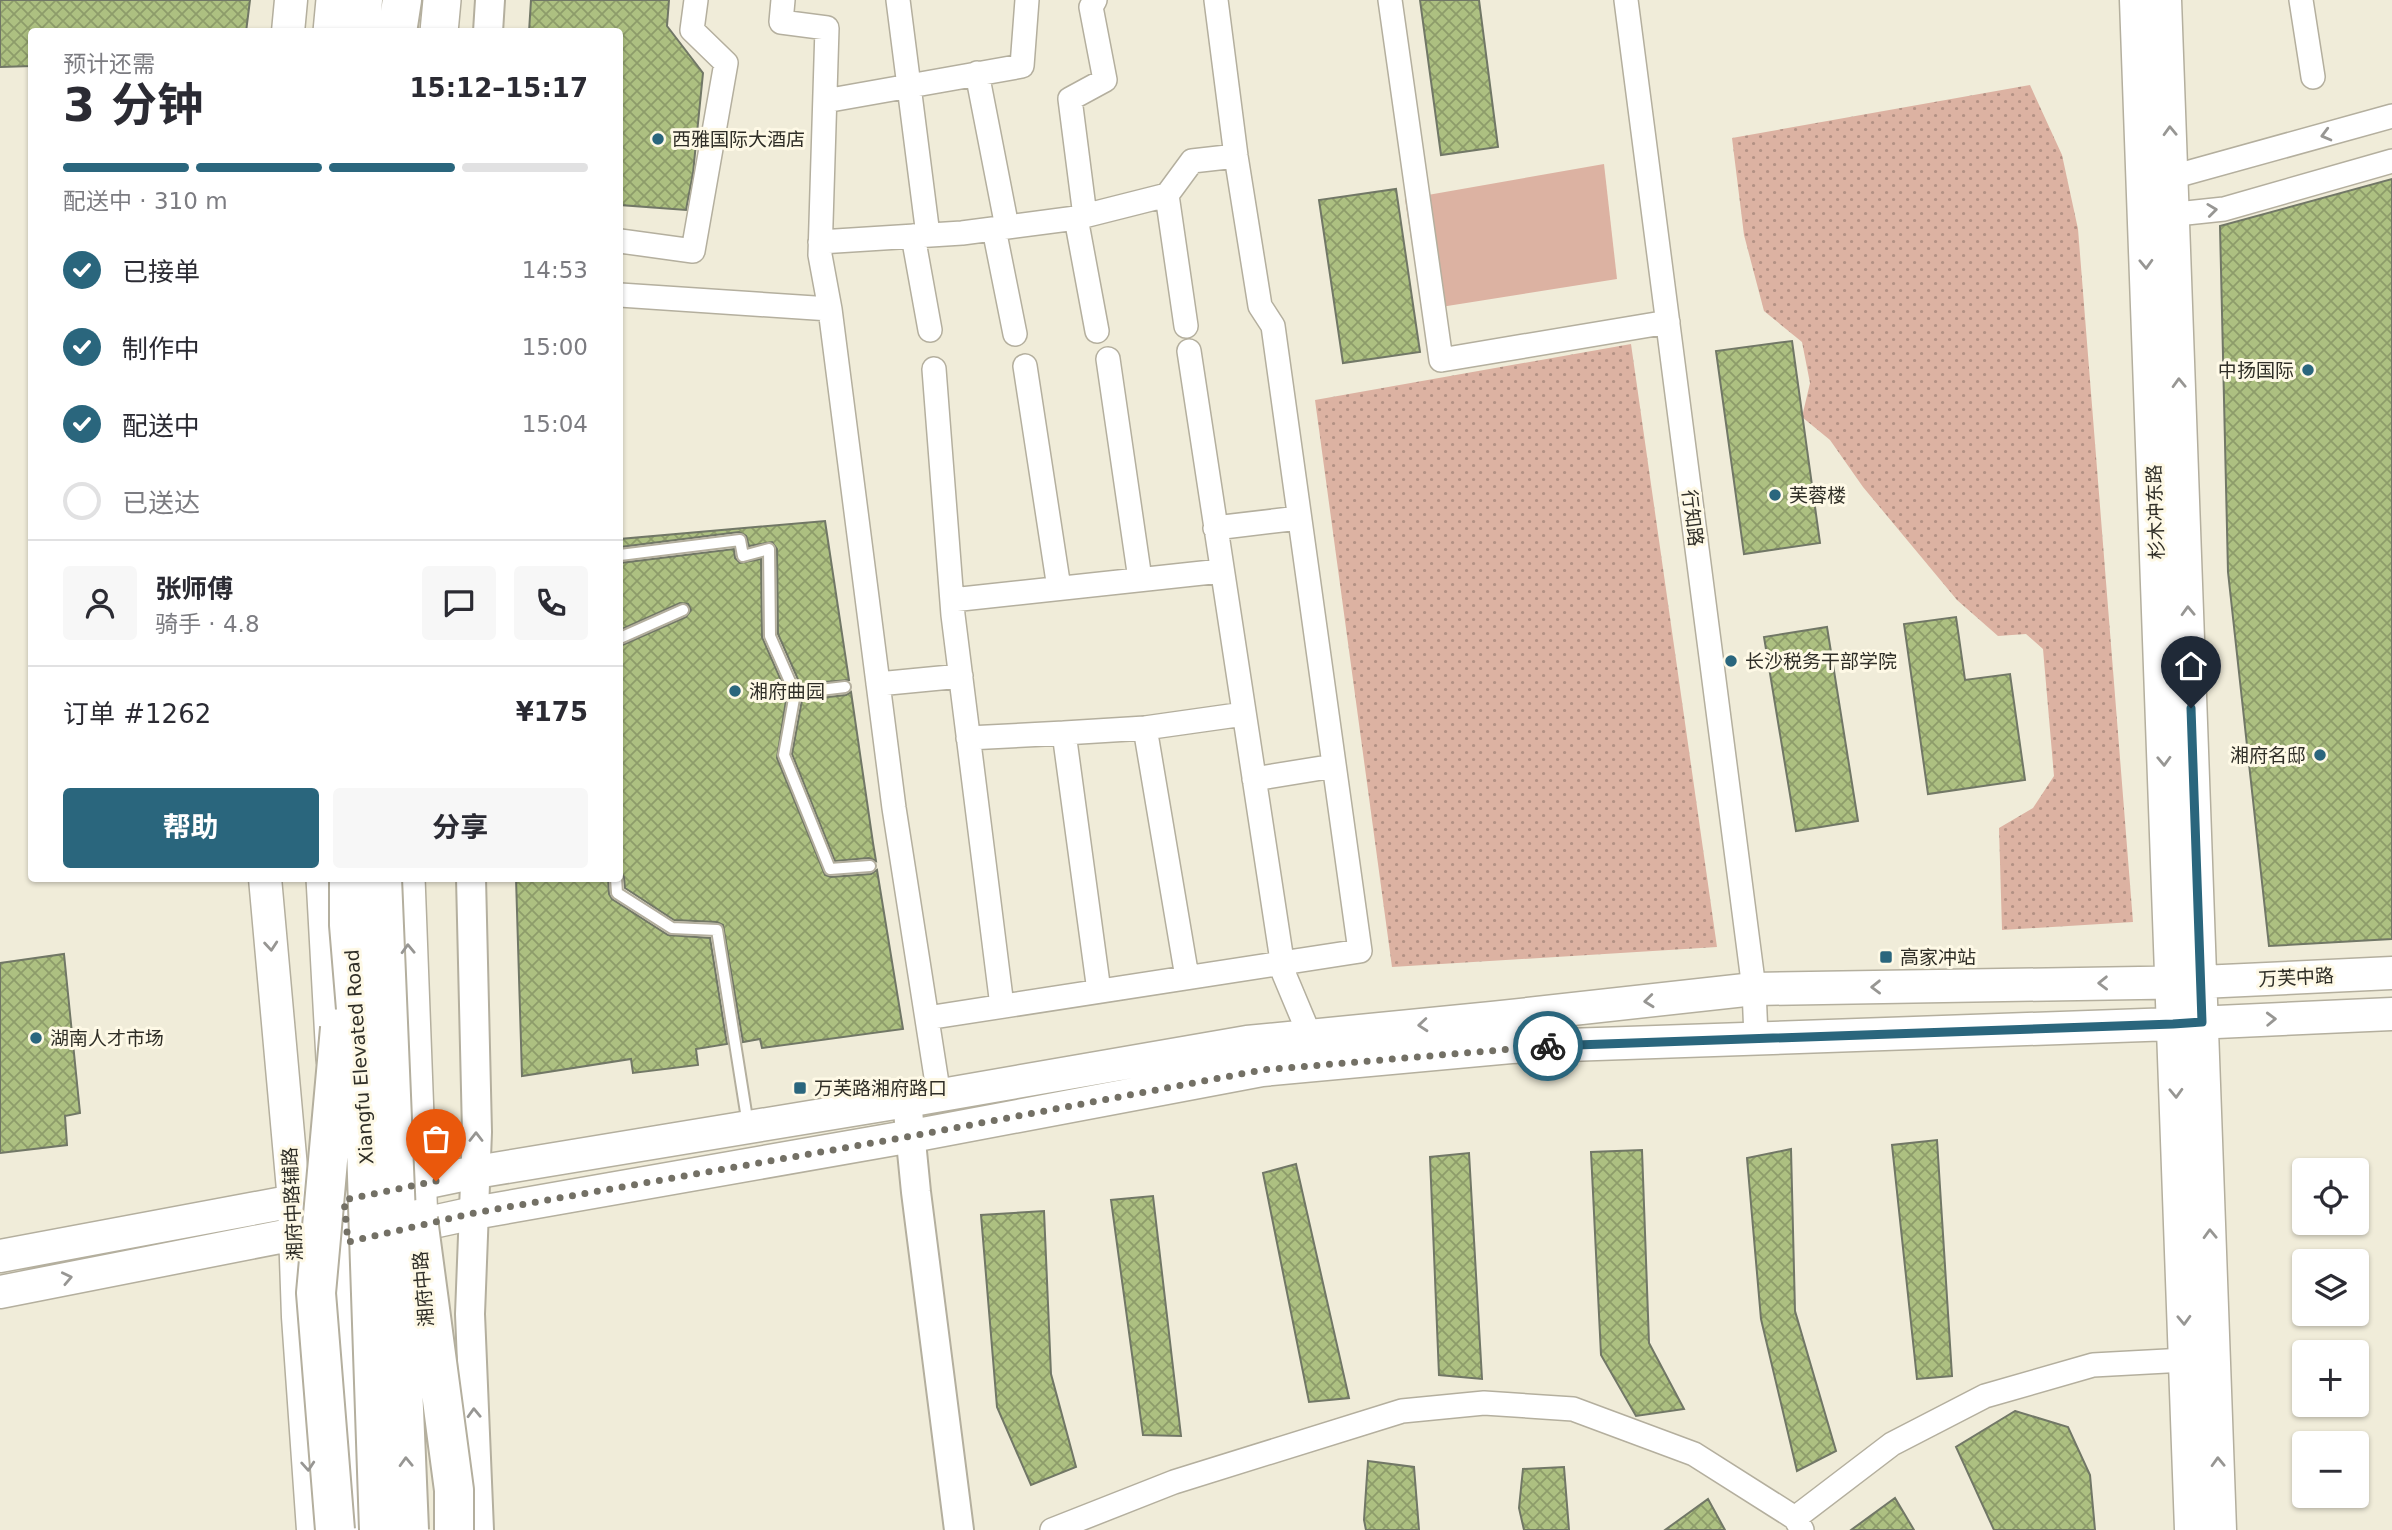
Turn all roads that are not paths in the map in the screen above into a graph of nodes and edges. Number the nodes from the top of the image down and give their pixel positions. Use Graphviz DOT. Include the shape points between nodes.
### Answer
graph roads {
  1 [pos="291,0"];
  2 [pos="335,0"];
  3 [pos="363,0"];
  4 [pos="401,0"];
  5 [pos="442,0"];
  6 [pos="491,0"];
  7 [pos="696,0"];
  8 [pos="783,0"];
  9 [pos="898,0"];
  10 [pos="1027,0"];
  11 [pos="1095,0"];
  12 [pos="1216,0"];
  13 [pos="1390,0"];
  14 [pos="1626,0"];
  15 [pos="2137,0"];
  16 [pos="2165,0"];
  17 [pos="2301,0"];
  18 [pos="288,28"];
  19 [pos="332,28"];
  20 [pos="360,28"];
  21 [pos="398,28"];
  22 [pos="439,28"];
  23 [pos="488,28"];
  24 [pos="977,74"];
  25 [pos="2313,77"];
  26 [pos="909,86"];
  27 [pos="825,101"];
  28 [pos="2392,116"];
  29 [pos="1236,156"];
  30 [pos="2392,161"];
  31 [pos="2158,178"];
  32 [pos="1167,195"];
  33 [pos="2159,215"];
  34 [pos="1080,217"];
  35 [pos="1001,228"];
  36 [pos="921,236"];
  37 [pos="623,241"];
  38 [pos="820,242"];
  39 [pos="623,295"];
  40 [pos="830,309"];
  41 [pos="1668,322"];
  42 [pos="1186,326"];
  43 [pos="930,330"];
  44 [pos="1097,331"];
  45 [pos="1015,334"];
  46 [pos="1189,351"];
  47 [pos="1108,359"];
  48 [pos="1025,366"];
  49 [pos="934,369"];
  50 [pos="1299,519"];
  51 [pos="1215,528"];
  52 [pos="623,555"];
  53 [pos="1221,571"];
  54 [pos="1140,579"];
  55 [pos="1059,588"];
  56 [pos="952,600"];
  57 [pos="683,610"];
  58 [pos="623,637"];
  59 [pos="961,676"];
  60 [pos="878,684"];
  61 [pos="845,687"];
  62 [pos="795,693"];
  63 [pos="1244,714"];
  64 [pos="1145,728"];
  65 [pos="1064,733"];
  66 [pos="968,738"];
  67 [pos="1334,766"];
  68 [pos="1254,779"];
  69 [pos="870,866"];
  70 [pos="265,882"];
  71 [pos="325,882"];
  72 [pos="349,882"];
  73 [pos="382,882"];
  74 [pos="406,882"];
  75 [pos="471,882"];
  76 [pos="616,882"];
  77 [pos="349,925"];
  78 [pos="384,962"];
  79 [pos="1282,962"];
  80 [pos="2392,973"];
  81 [pos="1186,977"];
  82 [pos="2186,982"];
  83 [pos="1754,989"];
  84 [pos="1099,990"];
  85 [pos="1002,1006"];
  86 [pos="2392,1014"];
  87 [pos="927,1018"];
  88 [pos="2188,1023"];
  89 [pos="1310,1036"];
  90 [pos="1756,1037"];
  91 [pos="939,1096"];
  92 [pos="907,1101"];
  93 [pos="748,1128"];
  94 [pos="912,1136"];
  95 [pos="476,1172"];
  96 [pos="416,1185"];
  97 [pos="344,1200"];
  98 [pos="294,1201"];
  99 [pos="474,1213"];
  100 [pos="417,1226"];
  101 [pos="295,1234"];
  102 [pos="348,1242"];
  103 [pos="0,1255"];
  104 [pos="0,1292"];
  105 [pos="2185,1360"];
  106 [pos="1798,1524"];
  107 [pos="313,1530"];
  108 [pos="335,1530"];
  109 [pos="358,1530"];
  110 [pos="379,1530"];
  111 [pos="409,1530"];
  112 [pos="446,1530"];
  113 [pos="454,1530"];
  114 [pos="479,1530"];
  115 [pos="959,1530"];
  116 [pos="1052,1530"];
  117 [pos="2191,1530"];
  118 [pos="2220,1530"];
  1 -- 18 [label="main road"];
  2 -- 19 [label="main road"];
  3 -- 20 [label="highway"];
  4 -- 21 [label="highway"];
  5 -- 22 [label="main road"];
  6 -- 23 [label="street"];
  7 -- 37 [label="street" via="692,30 726,63 694,251"];
  8 -- 27 [label="street" via="781,22 827,28"];
  9 -- 26 [label="street"];
  10 -- 24 [label="street" via="1021,66"];
  11 -- 34 [label="street" via="1091,7 1105,80 1070,99"];
  12 -- 29 [label="street"];
  13 -- 41 [label="street" via="1441,360"];
  14 -- 41 [label="street, 行知路"];
  15 -- 31 [label="main road, 杉木冲东路"];
  31 -- 16 [label="main road, 杉木冲东路, one-way"];
  17 -- 25 [label="street"];
  24 -- 26 [label="street"];
  24 -- 35 [label="street"];
  26 -- 27 [label="street"];
  26 -- 36 [label="street"];
  27 -- 38 [label="street"];
  28 -- 31 [label="street, one-way"];
  29 -- 32 [label="street" via="1192,161"];
  29 -- 50 [label="street" via="1260,306 1273,326"];
  33 -- 30 [label="street, one-way" via="2224,209"];
  31 -- 33 [label="main road, 杉木冲东路"];
  32 -- 34 [label="street"];
  32 -- 42 [label="street"];
  33 -- 82 [label="main road, 杉木冲东路"];
  34 -- 35 [label="street"];
  34 -- 44 [label="street"];
  35 -- 36 [label="street"];
  35 -- 45 [label="street"];
  36 -- 38 [label="street"];
  36 -- 43 [label="street"];
  38 -- 40 [label="street"];
  39 -- 40 [label="street"];
  40 -- 60 [label="street"];
  41 -- 83 [label="street, 行知路"];
  46 -- 51 [label="street"];
  47 -- 54 [label="street"];
  48 -- 55 [label="street"];
  49 -- 56 [label="street"];
  50 -- 51 [label="street"];
  50 -- 67 [label="street"];
  51 -- 53 [label="street"];
  52 -- 62 [label="lane" via="740,540 743,556 769,550 769,636"];
  53 -- 54 [label="street"];
  53 -- 63 [label="street"];
  54 -- 55 [label="street"];
  55 -- 56 [label="street"];
  56 -- 59 [label="street"];
  57 -- 58 [label="lane"];
  59 -- 60 [label="street"];
  59 -- 66 [label="street"];
  60 -- 87 [label="street"];
  61 -- 62 [label="lane"];
  62 -- 69 [label="lane" via="784,755 830,869"];
  63 -- 64 [label="street"];
  63 -- 68 [label="street"];
  64 -- 65 [label="street"];
  64 -- 81 [label="street"];
  65 -- 66 [label="street"];
  65 -- 84 [label="street"];
  66 -- 85 [label="street"];
  67 -- 68 [label="street"];
  67 -- 79 [label="street" via="1360,951"];
  68 -- 79 [label="street"];
  70 -- 98 [label="main road, 湘府中路辅路, one-way"];
  71 -- 97 [label="main road"];
  72 -- 77 [label="highway, Xiangfu Elevated Road, bridge"];
  73 -- 78 [label="highway, Xiangfu Elevated Road, bridge"];
  96 -- 74 [label="main road, 湘府中路, one-way"];
  95 -- 75 [label="street, one-way"];
  76 -- 93 [label="lane" via="617,893 672,928 717,930"];
  77 -- 108 [label="highway, bridge" via="316,1293"];
  77 -- 110 [label="highway, Xiangfu Elevated Road, bridge" via="365,1117"];
  111 -- 78 [label="highway, Xiangfu Elevated Road, one-way, bridge"];
  78 -- 113 [label="highway, bridge" via="454,1490"];
  79 -- 81 [label="street"];
  79 -- 89 [label="street"];
  80 -- 82 [label="main road, 万芙中路"];
  81 -- 84 [label="street"];
  82 -- 83 [label="main road, 万芙中路, one-way"];
  82 -- 88 [label="main road, 杉木冲东路"];
  83 -- 89 [label="main road, 万芙中路, one-way"];
  83 -- 90 [label="street, 行知路"];
  84 -- 85 [label="street"];
  85 -- 87 [label="street"];
  88 -- 86 [label="main road, one-way"];
  87 -- 91 [label="street"];
  88 -- 90 [label="main road"];
  88 -- 105 [label="main road, one-way"];
  118 -- 88 [label="main road, one-way"];
  89 -- 91 [label="main road, 万芙中路" via="1247,1042"];
  90 -- 94 [label="main road" via="1511,1047 1262,1070"];
  91 -- 92 [label="main road, 万芙中路"];
  92 -- 93 [label="main road, 万芙中路"];
  92 -- 94 [label="street"];
  93 -- 95 [label="main road, 万芙中路"];
  94 -- 99 [label="main road"];
  94 -- 115 [label="street"];
  95 -- 96 [label="main road, 万芙中路"];
  95 -- 99 [label="street"];
  96 -- 97 [label="main road, 万芙中路"];
  96 -- 100 [label="main road, 湘府中路"];
  97 -- 98 [label="main road, 万芙中路"];
  97 -- 102 [label="main road"];
  98 -- 101 [label="main road, 湘府中路辅路"];
  98 -- 103 [label="main road, 万芙中路"];
  99 -- 100 [label="main road"];
  114 -- 99 [label="street, one-way" via="470,1314"];
  100 -- 102 [label="main road"];
  100 -- 112 [label="main road, 湘府中路"];
  101 -- 102 [label="main road"];
  104 -- 101 [label="main road, one-way"];
  101 -- 107 [label="main road, 湘府中路辅路, one-way"];
  102 -- 109 [label="main road"];
  105 -- 106 [label="street" via="2094,1365 1985,1396 1892,1444"];
  105 -- 117 [label="main road"];
  106 -- 116 [label="street" via="1693,1454 1573,1409 1484,1403 1402,1411 1174,1482"];
}
